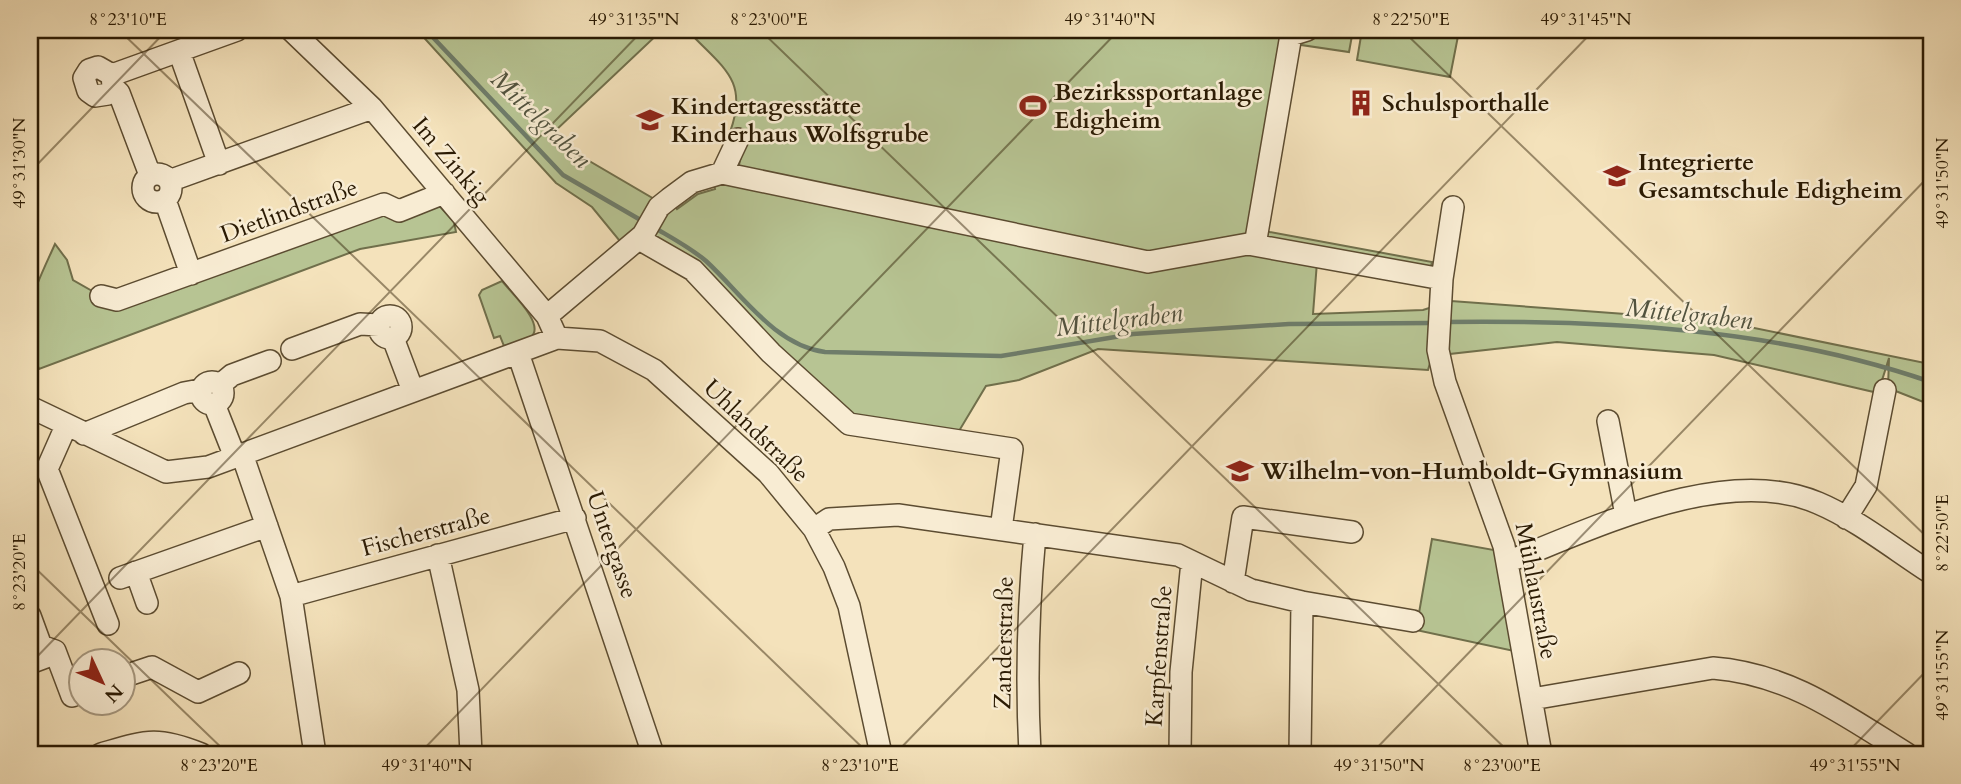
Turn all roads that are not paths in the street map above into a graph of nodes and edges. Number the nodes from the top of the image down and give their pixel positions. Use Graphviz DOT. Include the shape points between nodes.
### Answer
graph roads {
  1 [pos="237,30"];
  2 [pos="291,30"];
  3 [pos="1307,30"];
  4 [pos="179,51"];
  5 [pos="372,108"];
  6 [pos="738,139"];
  7 [pos="219,164"];
  8 [pos="722,173"];
  9 [pos="161,186"];
  10 [pos="444,193"];
  11 [pos="1453,207"];
  12 [pos="645,231"];
  13 [pos="1255,245"];
  14 [pos="191,274"];
  15 [pos="1442,279"];
  16 [pos="101,296"];
  17 [pos="547,316"];
  18 [pos="557,338"];
  19 [pos="292,349"];
  20 [pos="518,353"];
  21 [pos="270,361"];
  22 [pos="1885,390"];
  23 [pos="414,391"];
  24 [pos="212,393"];
  25 [pos="30,407"];
  26 [pos="1608,421"];
  27 [pos="75,430"];
  28 [pos="239,456"];
  29 [pos="1626,515"];
  30 [pos="575,518"];
  31 [pos="1846,518"];
  32 [pos="267,526"];
  33 [pos="814,529"];
  34 [pos="1002,529"];
  35 [pos="1352,533"];
  36 [pos="1035,534"];
  37 [pos="438,555"];
  38 [pos="1192,562"];
  39 [pos="1507,562"];
  40 [pos="1931,573"];
  41 [pos="1233,582"];
  42 [pos="291,596"];
  43 [pos="1302,602"];
  44 [pos="147,603"];
  45 [pos="30,616"];
  46 [pos="1413,621"];
  47 [pos="108,624"];
  48 [pos="36,654"];
  49 [pos="136,672"];
  50 [pos="239,673"];
  51 [pos="66,680"];
  52 [pos="1532,699"];
  53 [pos="101,754"];
  54 [pos="201,754"];
  55 [pos="315,754"];
  56 [pos="471,754"];
  57 [pos="653,754"];
  58 [pos="881,754"];
  59 [pos="1030,754"];
  60 [pos="1180,754"];
  61 [pos="1300,754"];
  62 [pos="1541,754"];
  63 [pos="1908,754"];
  1 -- 4 [label="street"];
  2 -- 5 [label="street, Im Zinkig"];
  3 -- 13 [label="street" via="1292,34"];
  4 -- 7 [label="street"];
  4 -- 9 [label="street" via="112,81"];
  5 -- 7 [label="street"];
  5 -- 10 [label="street, Im Zinkig"];
  6 -- 8 [label="street"];
  7 -- 9 [label="street"];
  8 -- 12 [label="street" via="692,181 659,207"];
  8 -- 13 [label="street" via="1148,262"];
  9 -- 14 [label="street"];
  10 -- 14 [label="street, Dietlindstraße" via="399,211 384,204"];
  10 -- 17 [label="street, Im Zinkig"];
  11 -- 15 [label="street, Mühlaustraße"];
  12 -- 17 [label="street"];
  12 -- 34 [label="street" via="693,270 771,353 849,424 1012,449"];
  13 -- 15 [label="street"];
  14 -- 16 [label="street, Dietlindstraße" via="117,300"];
  15 -- 39 [label="street, Mühlaustraße" via="1438,335 1445,382"];
  17 -- 18 [label="street, Im Zinkig"];
  18 -- 20 [label="street"];
  18 -- 33 [label="street, Uhlandstraße" via="600,341 654,370 768,473"];
  19 -- 23 [label="street" via="360,324 386,332"];
  20 -- 23 [label="street"];
  20 -- 30 [label="street, Untergasse"];
  21 -- 24 [label="street" via="232,375"];
  22 -- 31 [label="street" via="1866,486"];
  23 -- 28 [label="street"];
  24 -- 27 [label="street" via="184,393"];
  24 -- 28 [label="street"];
  25 -- 27 [label="street"];
  26 -- 29 [label="street"];
  27 -- 28 [label="street" via="166,472 208,467"];
  27 -- 47 [label="street" via="47,469"];
  28 -- 32 [label="street"];
  29 -- 31 [label="street" via="1744,490 1779,491"];
  29 -- 39 [label="street"];
  30 -- 37 [label="street, Fischerstraße"];
  30 -- 57 [label="street, Untergasse"];
  31 -- 40 [label="street"];
  32 -- 42 [label="street"];
  32 -- 44 [label="street" via="128,575"];
  33 -- 34 [label="street" via="829,519 898,515"];
  33 -- 58 [label="street, Uhlandstraße" via="849,606"];
  34 -- 36 [label="street"];
  35 -- 41 [label="street" via="1242,517"];
  36 -- 38 [label="street" via="1178,555"];
  36 -- 59 [label="street, Zanderstraße" via="1027,686"];
  37 -- 42 [label="street, Fischerstraße"];
  37 -- 56 [label="street" via="468,690"];
  38 -- 41 [label="street"];
  38 -- 60 [label="street, Karpfenstraße" via="1181,672"];
  39 -- 52 [label="street, Mühlaustraße"];
  41 -- 43 [label="street"];
  42 -- 55 [label="street"];
  43 -- 46 [label="street"];
  43 -- 61 [label="street"];
  45 -- 48 [label="street"];
  48 -- 51 [label="street" via="55,651"];
  49 -- 50 [label="street" via="152,667 198,692"];
  52 -- 62 [label="street, Mühlaustraße"];
  52 -- 63 [label="street" via="1713,668 1731,669 1808,692"];
  53 -- 54 [label="street" via="163,741"];
}
